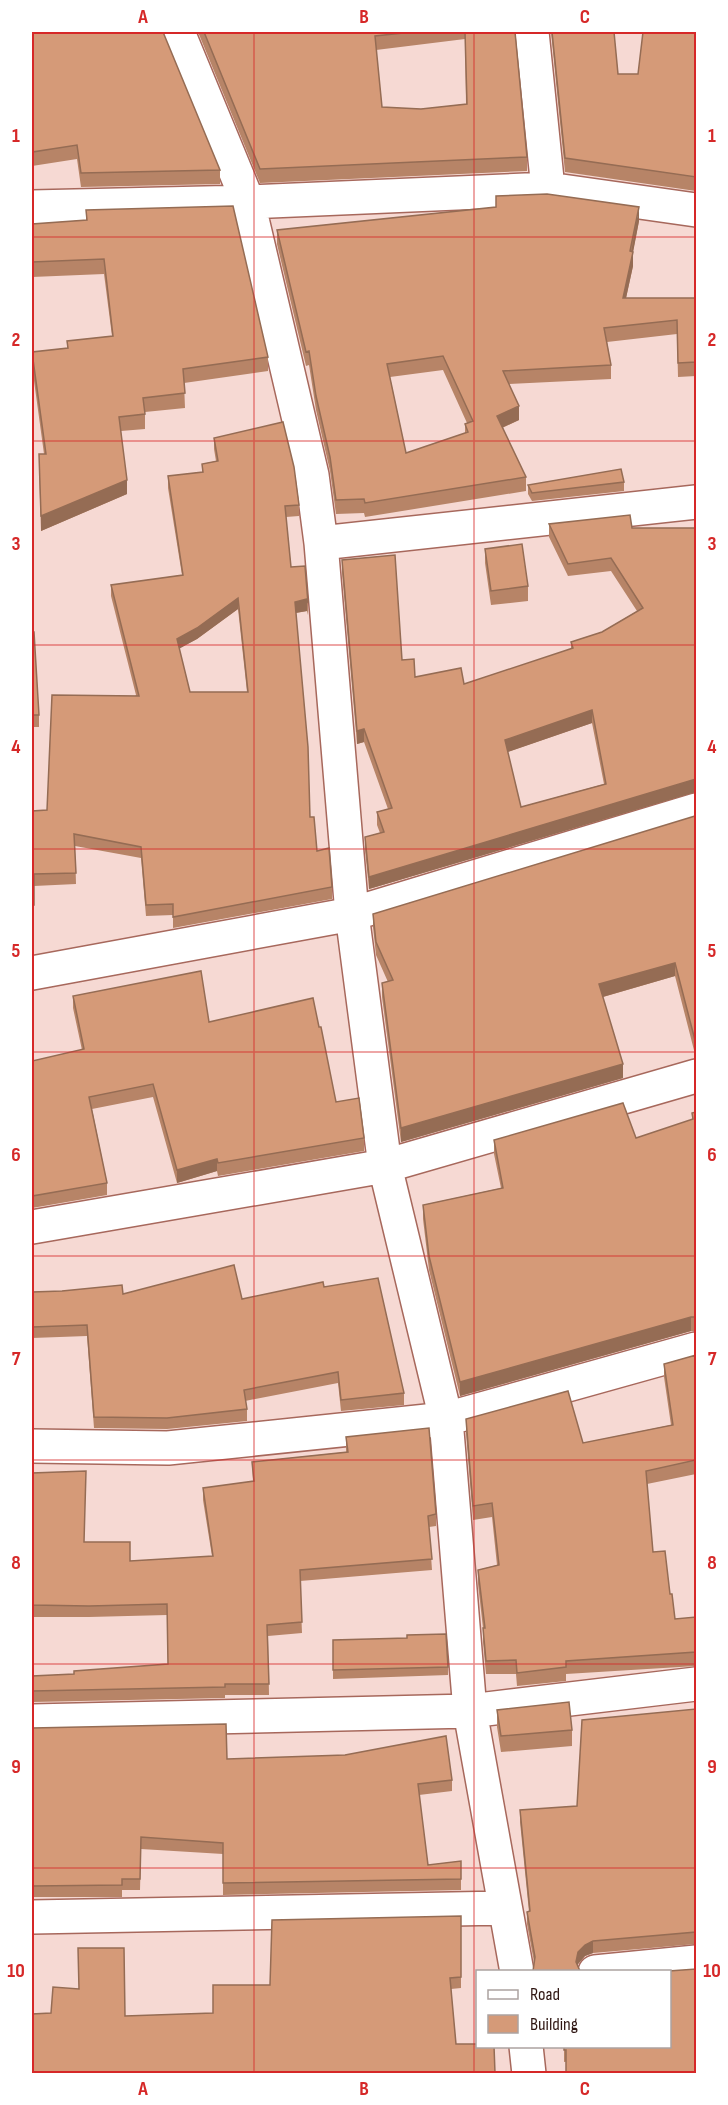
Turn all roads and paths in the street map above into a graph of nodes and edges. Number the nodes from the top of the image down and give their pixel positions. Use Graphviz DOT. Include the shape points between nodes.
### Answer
graph roads {
  1 [pos="177,32"];
  2 [pos="532,32"];
  3 [pos="548,189"];
  4 [pos="248,202"];
  5 [pos="32,207"];
  6 [pos="696,210"];
  7 [pos="696,502"];
  8 [pos="321,543"];
  9 [pos="696,810"];
  10 [pos="352,914"];
  11 [pos="32,973"];
  12 [pos="696,1076"];
  13 [pos="385,1166"];
  14 [pos="32,1227"];
  15 [pos="696,1349"];
  16 [pos="446,1419"];
  17 [pos="32,1446"];
  18 [pos="696,1684"];
  19 [pos="470,1712"];
  20 [pos="32,1721"];
  21 [pos="504,1908"];
  22 [pos="32,1917"];
  23 [pos="696,1962"];
  24 [pos="517,1970"];
  25 [pos="606,1970"];
  26 [pos="526,2048"];
  27 [pos="529,2073"];
  1 -- 4 [label="street"];
  2 -- 3 [label="street"];
  3 -- 4 [label="street"];
  3 -- 6 [label="street"];
  4 -- 5 [label="street"];
  4 -- 8 [label="street" via="312,476"];
  7 -- 8 [label="street"];
  8 -- 10 [label="street"];
  9 -- 10 [label="street"];
  10 -- 11 [label="street"];
  10 -- 13 [label="street"];
  12 -- 13 [label="street"];
  13 -- 14 [label="street"];
  13 -- 16 [label="street"];
  15 -- 16 [label="street"];
  16 -- 17 [label="street" via="168,1448"];
  16 -- 19 [label="street"];
  18 -- 19 [label="street"];
  19 -- 20 [label="street"];
  19 -- 21 [label="street"];
  21 -- 22 [label="street"];
  21 -- 24 [label="street"];
  23 -- 25 [label="street"];
  26 -- 27 [label="street"];
}
